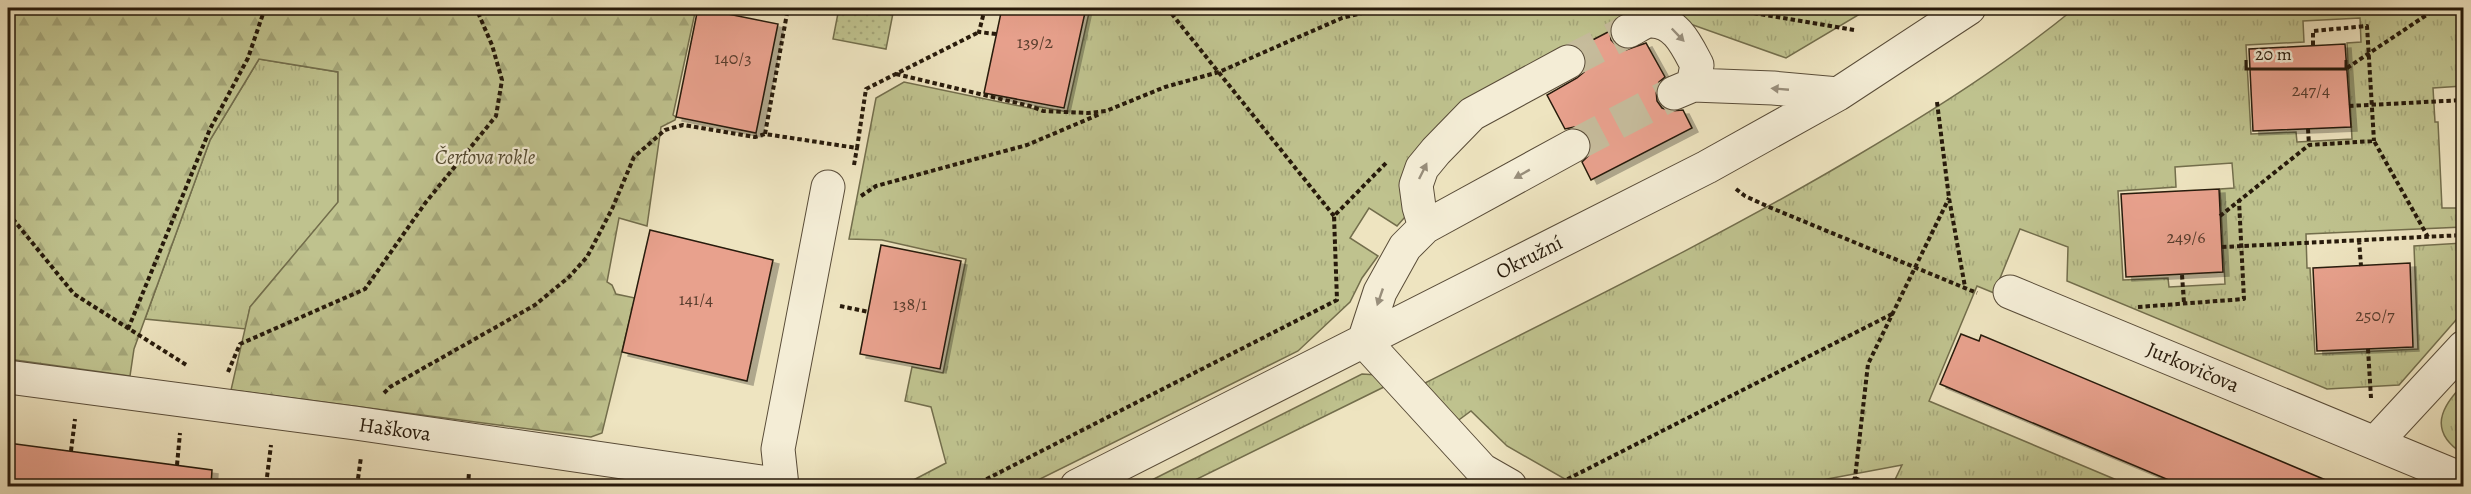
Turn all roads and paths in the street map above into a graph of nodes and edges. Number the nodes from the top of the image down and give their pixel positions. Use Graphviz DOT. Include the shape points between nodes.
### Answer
graph roads {
  1 [pos="265,8"];
  2 [pos="476,8"];
  3 [pos="788,8"];
  4 [pos="985,8"];
  5 [pos="1167,8"];
  6 [pos="1382,8"];
  7 [pos="1724,8"];
  8 [pos="1969,8"];
  9 [pos="2437,8"];
  10 [pos="1854,30"];
  11 [pos="1628,31"];
  12 [pos="979,32"];
  13 [pos="996,34"];
  14 [pos="2313,45"];
  15 [pos="2368,54"];
  16 [pos="1568,62"];
  17 [pos="2347,68"];
  18 [pos="1219,72"];
  19 [pos="895,74"];
  20 [pos="1838,94"];
  21 [pos="2463,100"];
  22 [pos="1937,102"];
  23 [pos="2372,105"];
  24 [pos="2349,106"];
  25 [pos="1106,111"];
  26 [pos="2308,129"];
  27 [pos="765,134"];
  28 [pos="2374,141"];
  29 [pos="2309,145"];
  30 [pos="1574,146"];
  31 [pos="1390,159"];
  32 [pos="1707,167"];
  33 [pos="843,193"];
  34 [pos="1949,198"];
  35 [pos="2239,201"];
  36 [pos="8,213"];
  37 [pos="1334,216"];
  38 [pos="2220,216"];
  39 [pos="1425,227"];
  40 [pos="2463,235"];
  41 [pos="2428,237"];
  42 [pos="2359,240"];
  43 [pos="2222,247"];
  44 [pos="2241,247"];
  45 [pos="2361,266"];
  46 [pos="1916,268"];
  47 [pos="2182,275"];
  48 [pos="1965,287"];
  49 [pos="1998,294"];
  50 [pos="2184,303"];
  51 [pos="2131,307"];
  52 [pos="1893,313"];
  53 [pos="128,329"];
  54 [pos="1364,341"];
  55 [pos="2463,347"];
  56 [pos="8,377"];
  57 [pos="214,404"];
  58 [pos="181,424"];
  59 [pos="358,435"];
  60 [pos="2375,443"];
  61 [pos="177,465"];
  62 [pos="1855,478"];
  63 [pos="2463,480"];
  64 [pos="357,486"];
  65 [pos="781,486"];
  66 [pos="973,486"];
  67 [pos="1077,486"];
  68 [pos="1510,486"];
  69 [pos="1554,486"];
  70 [pos="1848,486"];
  71 [pos="1872,486"];
  1 -- 53 [label="path" via="248,58 210,129"];
  2 -- 57 [label="path" via="502,80 496,116 426,202 365,289 240,344"];
  3 -- 27 [label="path"];
  4 -- 12 [label="path"];
  5 -- 18 [label="path"];
  6 -- 18 [label="path" via="1342,18"];
  7 -- 10 [label="path"];
  8 -- 20 [label="street, Okružní"];
  9 -- 15 [label="path"];
  11 -- 20 [label="street" via="1649,21 1666,24 1682,36 1697,65 1683,89 1773,88"];
  12 -- 13 [label="path"];
  12 -- 19 [label="path"];
  14 -- 15 [label="path" via="2313,31 2367,26"];
  15 -- 17 [label="path"];
  15 -- 23 [label="path"];
  39 -- 16 [label="street, one-way" via="1416,185 1422,168 1436,151 1472,114"];
  18 -- 25 [label="path" via="1165,87"];
  18 -- 37 [label="path"];
  19 -- 25 [label="path" via="1043,111"];
  19 -- 27 [label="path" via="866,89 857,148"];
  20 -- 32 [label="street, Okružní"];
  21 -- 23 [label="path"];
  22 -- 34 [label="path"];
  23 -- 24 [label="path"];
  23 -- 28 [label="path"];
  25 -- 33 [label="path" via="1027,145"];
  26 -- 29 [label="path"];
  27 -- 59 [label="path" via="755,137 683,125 665,130 634,157 587,257 569,277 535,306 390,387"];
  28 -- 29 [label="path"];
  28 -- 41 [label="path"];
  29 -- 35 [label="path"];
  30 -- 39 [label="street, one-way"];
  31 -- 37 [label="path"];
  32 -- 46 [label="path" via="1744,196"];
  32 -- 54 [label="street, Okružní"];
  33 -- 65 [label="street, Haškova" via="778,449"];
  34 -- 46 [label="path"];
  34 -- 48 [label="path"];
  35 -- 38 [label="path"];
  35 -- 44 [label="path"];
  36 -- 53 [label="path" via="74,294"];
  37 -- 66 [label="path" via="1337,300"];
  39 -- 54 [label="street, one-way" via="1405,247 1380,292"];
  40 -- 41 [label="path"];
  41 -- 42 [label="path"];
  42 -- 44 [label="path"];
  42 -- 45 [label="path"];
  43 -- 44 [label="path"];
  44 -- 50 [label="path" via="2244,299"];
  46 -- 48 [label="path"];
  46 -- 52 [label="path"];
  47 -- 50 [label="path"];
  48 -- 49 [label="path"];
  49 -- 60 [label="street, Jurkovičova"];
  50 -- 51 [label="path"];
  52 -- 62 [label="path" via="1868,364"];
  52 -- 69 [label="path"];
  53 -- 57 [label="path" via="200,373"];
  54 -- 67 [label="street, Okružní"];
  54 -- 68 [label="street" via="1482,470"];
  55 -- 60 [label="street"];
  56 -- 57 [label="street, Haškova"];
  57 -- 59 [label="street, Haškova"];
  58 -- 61 [label="path"];
  59 -- 64 [label="path"];
  59 -- 65 [label="street, Haškova"];
  60 -- 63 [label="street, Jurkovičova"];
  62 -- 70 [label="path"];
  62 -- 71 [label="path"];
}
